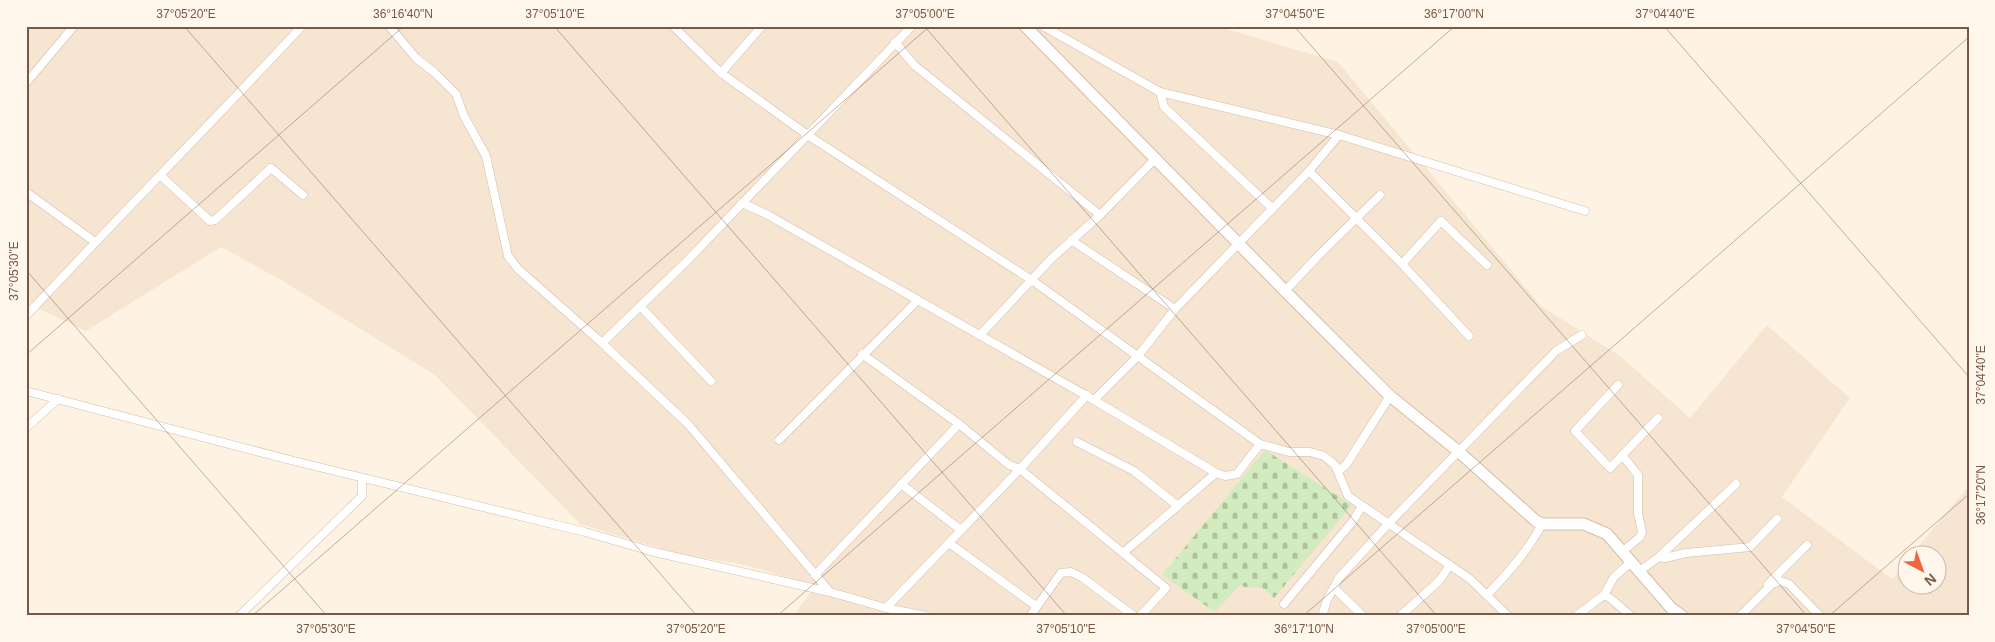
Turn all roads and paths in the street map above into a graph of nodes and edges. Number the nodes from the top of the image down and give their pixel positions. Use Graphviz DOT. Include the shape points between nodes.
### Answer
graph roads {
  1 [pos="74,26"];
  2 [pos="302,26"];
  3 [pos="390,26"];
  4 [pos="673,26"];
  5 [pos="762,26"];
  6 [pos="912,26"];
  7 [pos="1026,26"];
  8 [pos="1043,26"];
  9 [pos="895,42"];
  10 [pos="721,73"];
  11 [pos="26,83"];
  12 [pos="1160,92"];
  13 [pos="1339,135"];
  14 [pos="809,136"];
  15 [pos="1156,158"];
  16 [pos="1310,171"];
  17 [pos="161,176"];
  18 [pos="26,192"];
  19 [pos="303,195"];
  20 [pos="1380,195"];
  21 [pos="742,203"];
  22 [pos="1272,208"];
  23 [pos="1585,210"];
  24 [pos="1100,215"];
  25 [pos="1356,220"];
  26 [pos="1071,240"];
  27 [pos="95,242"];
  28 [pos="1238,244"];
  29 [pos="1402,264"];
  30 [pos="1487,265"];
  31 [pos="1033,281"];
  32 [pos="1285,292"];
  33 [pos="917,300"];
  34 [pos="640,306"];
  35 [pos="1175,309"];
  36 [pos="26,316"];
  37 [pos="980,336"];
  38 [pos="1469,336"];
  39 [pos="1582,336"];
  40 [pos="602,343"];
  41 [pos="862,354"];
  42 [pos="1138,356"];
  43 [pos="711,381"];
  44 [pos="1618,384"];
  45 [pos="26,392"];
  46 [pos="1087,395"];
  47 [pos="1390,396"];
  48 [pos="58,399"];
  49 [pos="1094,400"];
  50 [pos="1658,418"];
  51 [pos="958,424"];
  52 [pos="26,428"];
  53 [pos="779,440"];
  54 [pos="1077,442"];
  55 [pos="1260,444"];
  56 [pos="1458,451"];
  57 [pos="1622,455"];
  58 [pos="1020,469"];
  59 [pos="1338,472"];
  60 [pos="1216,473"];
  61 [pos="362,478"];
  62 [pos="901,484"];
  63 [pos="1736,484"];
  64 [pos="1178,506"];
  65 [pos="1362,506"];
  66 [pos="1777,519"];
  67 [pos="1389,523"];
  68 [pos="1542,524"];
  69 [pos="961,530"];
  70 [pos="949,543"];
  71 [pos="1807,545"];
  72 [pos="1622,551"];
  73 [pos="1123,552"];
  74 [pos="1659,557"];
  75 [pos="1631,562"];
  76 [pos="1450,565"];
  77 [pos="1638,572"];
  78 [pos="815,575"];
  79 [pos="1334,588"];
  80 [pos="830,592"];
  81 [pos="1487,595"];
  82 [pos="1604,595"];
  83 [pos="1667,602"];
  84 [pos="1284,604"];
  85 [pos="1036,606"];
  86 [pos="886,608"];
  87 [pos="239,616"];
  88 [pos="926,616"];
  89 [pos="1030,616"];
  90 [pos="1134,616"];
  91 [pos="1140,616"];
  92 [pos="1322,616"];
  93 [pos="1363,616"];
  94 [pos="1400,616"];
  95 [pos="1508,616"];
  96 [pos="1576,616"];
  97 [pos="1631,616"];
  98 [pos="1667,616"];
  99 [pos="1682,616"];
  100 [pos="1738,616"];
  101 [pos="1820,616"];
  1 -- 11 [label="street"];
  2 -- 17 [label="street"];
  3 -- 40 [label="street" via="416,58 456,94 486,156 508,256 518,269"];
  4 -- 10 [label="street"];
  5 -- 10 [label="street"];
  6 -- 9 [label="street"];
  7 -- 15 [label="street"];
  8 -- 12 [label="street"];
  9 -- 14 [label="street"];
  9 -- 24 [label="street" via="914,65"];
  10 -- 14 [label="street"];
  12 -- 13 [label="street"];
  12 -- 22 [label="street" via="1164,107"];
  13 -- 16 [label="street"];
  13 -- 23 [label="street"];
  14 -- 21 [label="street"];
  14 -- 31 [label="street"];
  15 -- 24 [label="street"];
  15 -- 28 [label="street"];
  16 -- 22 [label="street"];
  16 -- 25 [label="street"];
  17 -- 19 [label="street" via="210,221 215,220 271,168"];
  17 -- 27 [label="street"];
  18 -- 27 [label="street"];
  20 -- 25 [label="street"];
  21 -- 33 [label="street"];
  21 -- 34 [label="street"];
  22 -- 28 [label="street"];
  24 -- 26 [label="street"];
  25 -- 29 [label="street"];
  25 -- 32 [label="street"];
  26 -- 31 [label="street"];
  26 -- 35 [label="street"];
  27 -- 36 [label="street"];
  28 -- 32 [label="street"];
  28 -- 35 [label="street"];
  29 -- 30 [label="street" via="1441,221"];
  29 -- 38 [label="street"];
  31 -- 37 [label="street"];
  31 -- 42 [label="street"];
  32 -- 47 [label="street"];
  33 -- 37 [label="street"];
  33 -- 41 [label="street"];
  34 -- 40 [label="street"];
  34 -- 43 [label="street"];
  35 -- 42 [label="street"];
  37 -- 46 [label="street"];
  39 -- 56 [label="street" via="1556,351"];
  40 -- 78 [label="street" via="688,424"];
  41 -- 51 [label="street"];
  41 -- 53 [label="street"];
  42 -- 49 [label="street"];
  42 -- 55 [label="street"];
  44 -- 57 [label="street" via="1575,431 1610,468"];
  45 -- 48 [label="street"];
  46 -- 49 [label="street"];
  46 -- 58 [label="street"];
  47 -- 56 [label="street"];
  47 -- 59 [label="street" via="1346,465"];
  48 -- 52 [label="street"];
  48 -- 61 [label="street"];
  49 -- 60 [label="street"];
  50 -- 57 [label="street"];
  51 -- 58 [label="street"];
  51 -- 62 [label="street"];
  54 -- 64 [label="street" via="1134,471"];
  55 -- 59 [label="street" via="1289,452 1324,456"];
  55 -- 60 [label="street" via="1237,474 1225,476"];
  56 -- 67 [label="street"];
  56 -- 68 [label="street"];
  57 -- 72 [label="street" via="1638,474 1638,512 1642,532"];
  58 -- 69 [label="street"];
  58 -- 73 [label="street"];
  59 -- 65 [label="street" via="1348,496"];
  60 -- 64 [label="street"];
  61 -- 80 [label="street" via="654,552"];
  61 -- 87 [label="street" via="362,496"];
  62 -- 69 [label="street"];
  62 -- 78 [label="street"];
  63 -- 74 [label="street"];
  64 -- 73 [label="street"];
  65 -- 67 [label="street"];
  65 -- 84 [label="street"];
  66 -- 74 [label="street" via="1750,547"];
  67 -- 76 [label="street"];
  67 -- 79 [label="street" via="1339,578"];
  68 -- 72 [label="street" via="1584,524 1607,534"];
  68 -- 81 [label="street" via="1510,571"];
  69 -- 70 [label="street"];
  70 -- 85 [label="street"];
  70 -- 86 [label="street"];
  71 -- 100 [label="street"];
  72 -- 75 [label="street"];
  73 -- 91 [label="street" via="1166,588"];
  74 -- 77 [label="street"];
  75 -- 77 [label="street"];
  75 -- 82 [label="street" via="1614,577"];
  76 -- 81 [label="street"];
  76 -- 94 [label="street" via="1439,581"];
  77 -- 83 [label="street"];
  78 -- 80 [label="street"];
  79 -- 92 [label="street"];
  79 -- 93 [label="street"];
  80 -- 86 [label="street"];
  81 -- 95 [label="street"];
  82 -- 96 [label="street"];
  82 -- 97 [label="street"];
  83 -- 98 [label="street"];
  83 -- 99 [label="street"];
  85 -- 89 [label="street"];
  85 -- 90 [label="street" via="1061,573 1071,572"];
  86 -- 88 [label="street"];
  100 -- 101 [label="street" via="1772,584 1780,581 1789,584"];
}
